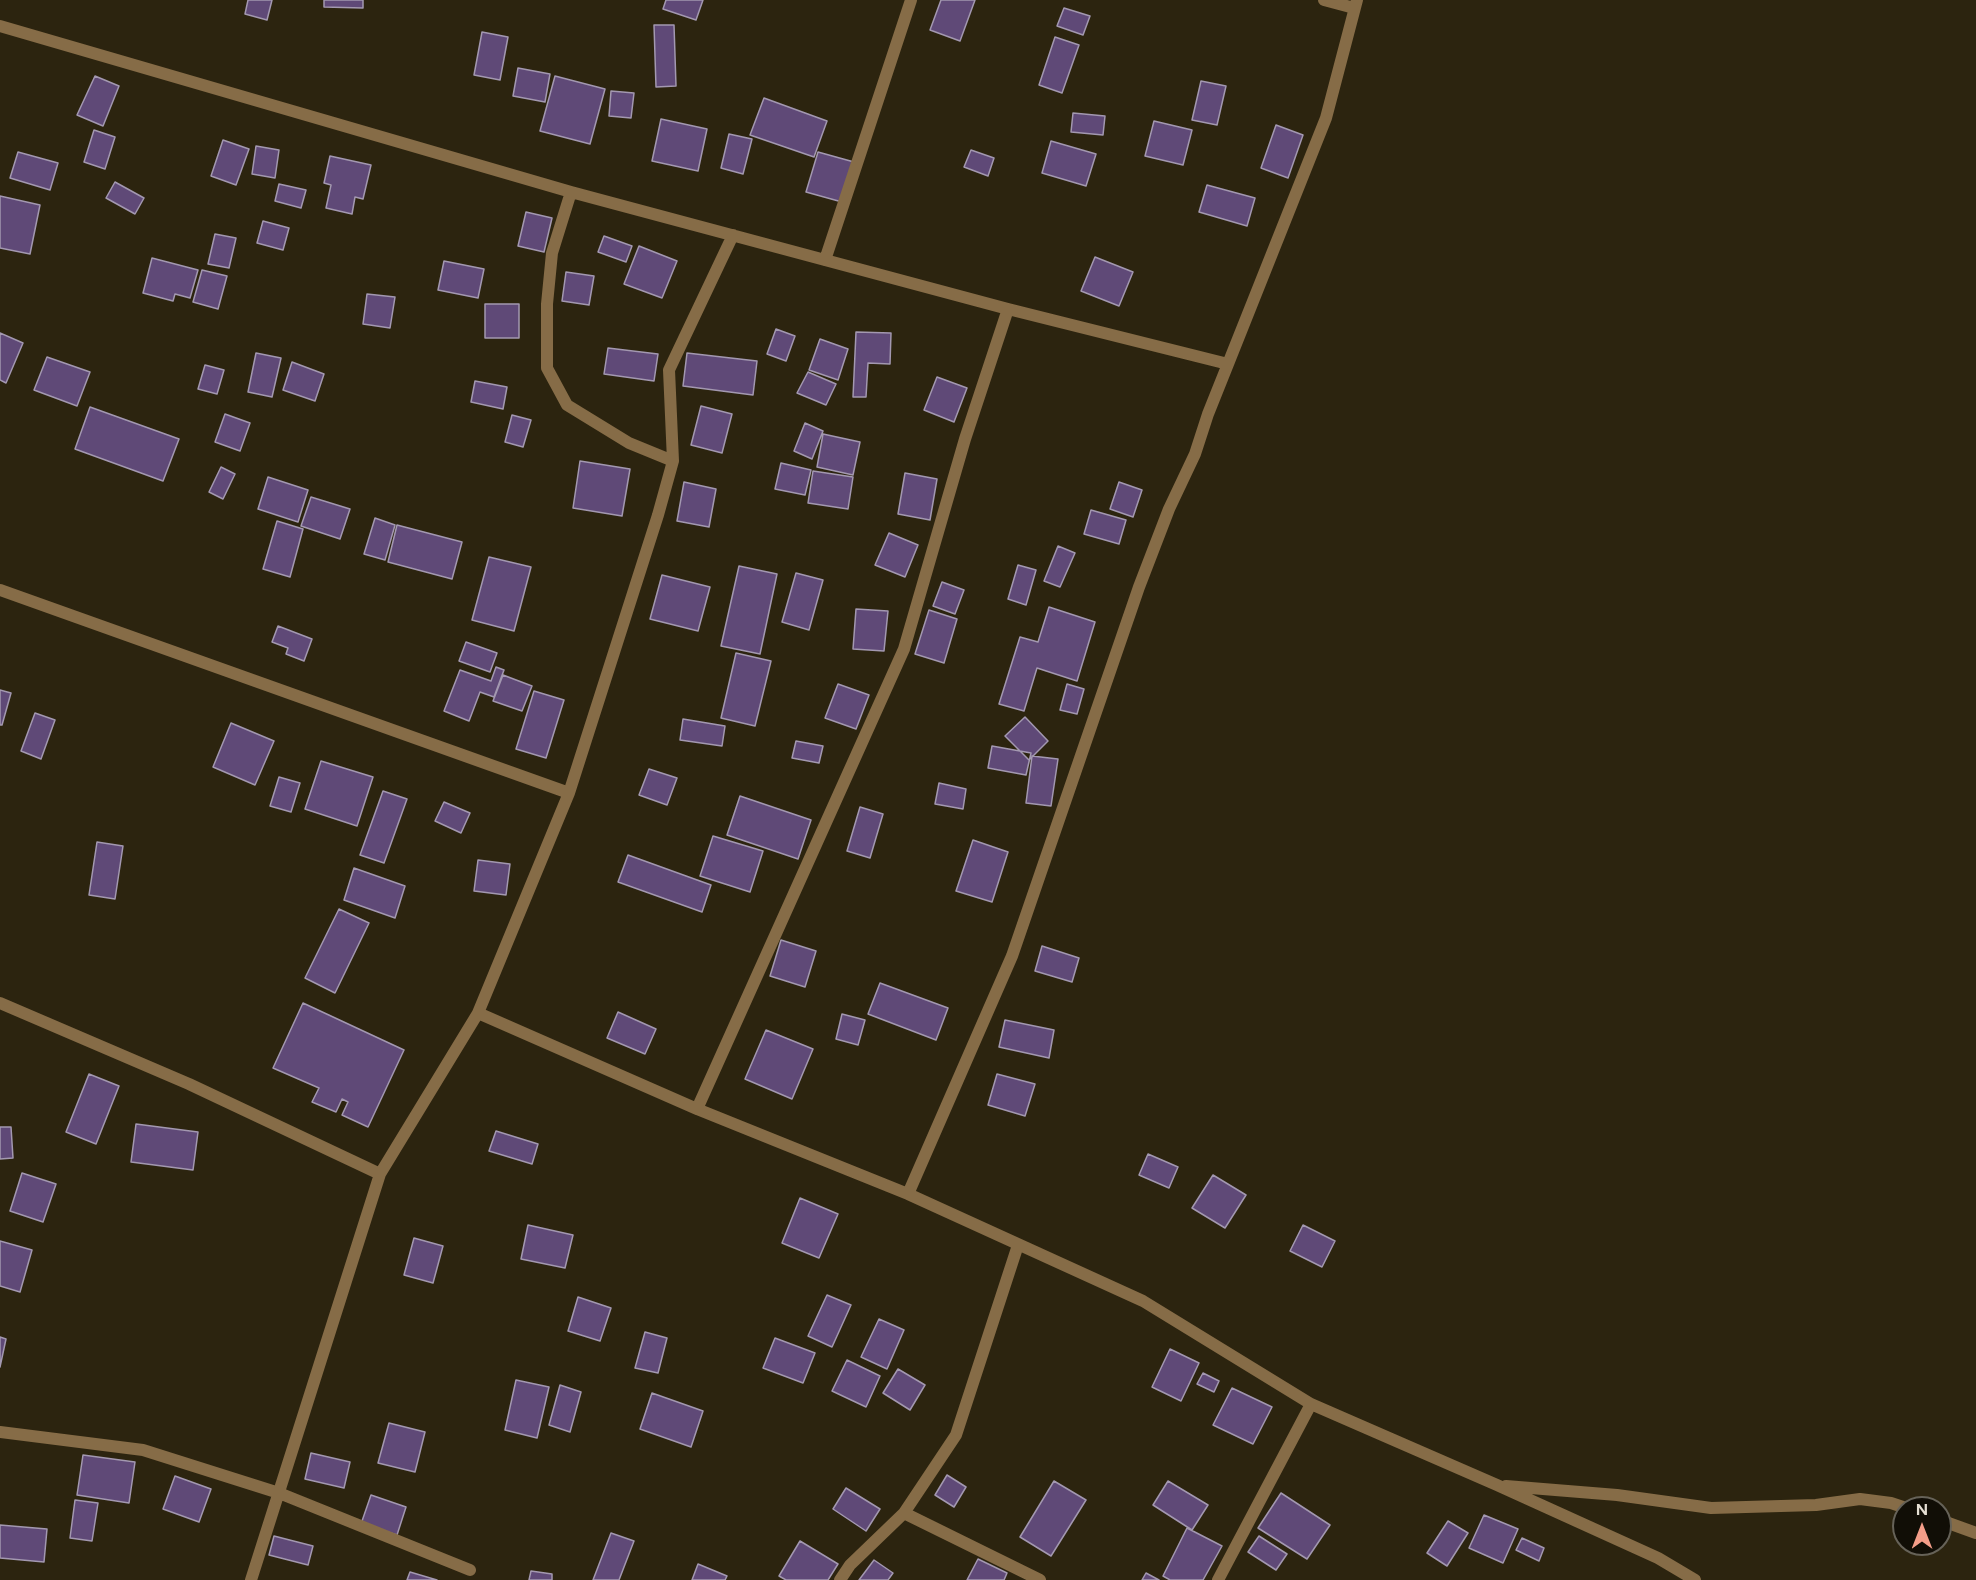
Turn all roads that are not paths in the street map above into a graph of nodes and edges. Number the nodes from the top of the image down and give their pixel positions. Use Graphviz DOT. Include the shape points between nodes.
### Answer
graph roads {
  1 [pos="911,0"];
  2 [pos="1324,0"];
  3 [pos="1356,4"];
  4 [pos="0,26"];
  5 [pos="571,192"];
  6 [pos="733,235"];
  7 [pos="825,260"];
  8 [pos="1008,309"];
  9 [pos="1228,363"];
  10 [pos="673,461"];
  11 [pos="0,590"];
  12 [pos="569,792"];
  13 [pos="0,1003"];
  14 [pos="478,1013"];
  15 [pos="697,1109"];
  16 [pos="380,1173"];
  17 [pos="908,1194"];
  18 [pos="1018,1245"];
  19 [pos="1311,1404"];
  20 [pos="0,1432"];
  21 [pos="1497,1485"];
  22 [pos="279,1493"];
  23 [pos="1892,1503"];
  24 [pos="904,1513"];
  25 [pos="1952,1524"];
  26 [pos="1976,1533"];
  27 [pos="470,1570"];
  28 [pos="251,1580"];
  29 [pos="840,1580"];
  30 [pos="1040,1580"];
  31 [pos="1218,1580"];
  32 [pos="1695,1580"];
  1 -- 7 [label="street"];
  2 -- 3 [label="street"];
  3 -- 9 [label="street" via="1326,118"];
  4 -- 5 [label="street"];
  5 -- 6 [label="street"];
  5 -- 10 [label="street" via="552,253 547,368 567,405 629,443"];
  6 -- 7 [label="street"];
  6 -- 10 [label="street" via="669,370"];
  7 -- 8 [label="street"];
  8 -- 9 [label="street"];
  8 -- 15 [label="street" via="904,649"];
  9 -- 17 [label="street" via="1139,587 1012,956"];
  10 -- 12 [label="street"];
  11 -- 12 [label="street"];
  12 -- 14 [label="street"];
  13 -- 16 [label="street" via="189,1084"];
  14 -- 15 [label="street"];
  14 -- 16 [label="street"];
  15 -- 17 [label="street"];
  16 -- 22 [label="street"];
  17 -- 18 [label="street"];
  18 -- 19 [label="street" via="1143,1301"];
  18 -- 24 [label="street" via="956,1435"];
  19 -- 21 [label="street"];
  19 -- 31 [label="street"];
  20 -- 22 [label="street" via="143,1450"];
  21 -- 23 [label="street" via="1711,1508 1816,1505 1860,1498"];
  21 -- 32 [label="street" via="1658,1558"];
  22 -- 27 [label="street"];
  22 -- 28 [label="street"];
  24 -- 29 [label="street" via="849,1565"];
  24 -- 30 [label="street"];
  25 -- 26 [label="street"];
}
